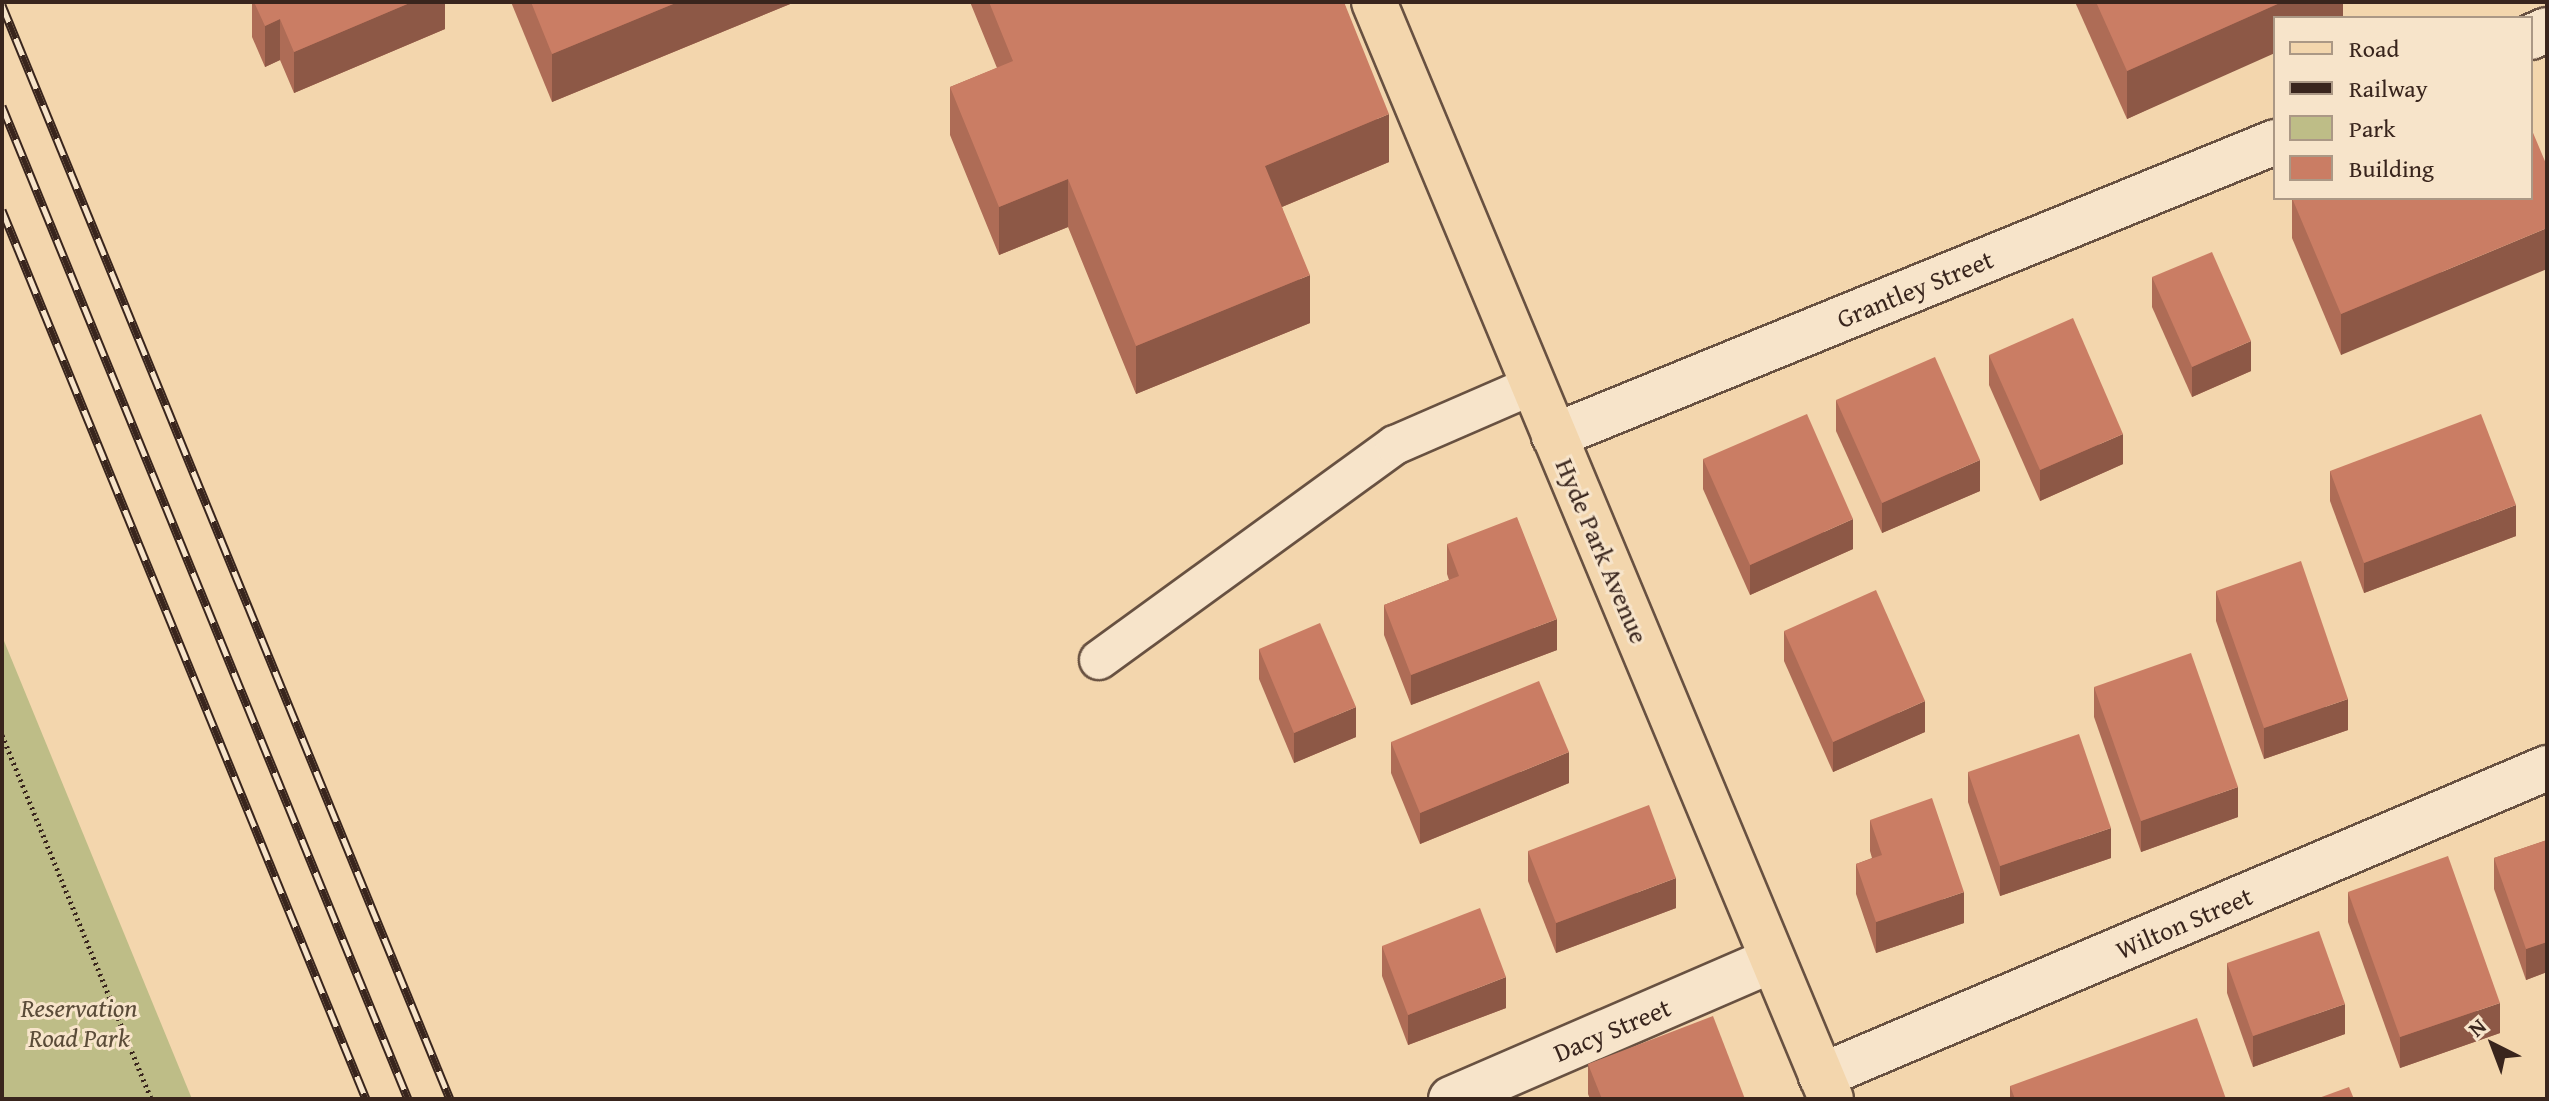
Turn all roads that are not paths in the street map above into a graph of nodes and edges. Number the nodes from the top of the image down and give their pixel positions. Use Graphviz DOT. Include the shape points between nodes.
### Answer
graph roads {
  1 [pos="1374,2"];
  2 [pos="2273,143"];
  3 [pos="1533,385"];
  4 [pos="1554,436"];
  5 [pos="1099,660"];
  6 [pos="2547,768"];
  7 [pos="1772,960"];
  8 [pos="1826,1088"];
  9 [pos="1451,1099"];
  1 -- 3 [label="main road, Hyde Park Avenue"];
  2 -- 4 [label="street, Grantley Street"];
  3 -- 4 [label="main road, Hyde Park Avenue"];
  3 -- 5 [label="lane" via="1395,445"];
  4 -- 7 [label="main road, Hyde Park Avenue"];
  6 -- 8 [label="street, Wilton Street"];
  7 -- 8 [label="main road, Hyde Park Avenue"];
  7 -- 9 [label="street, Dacy Street"];
}
